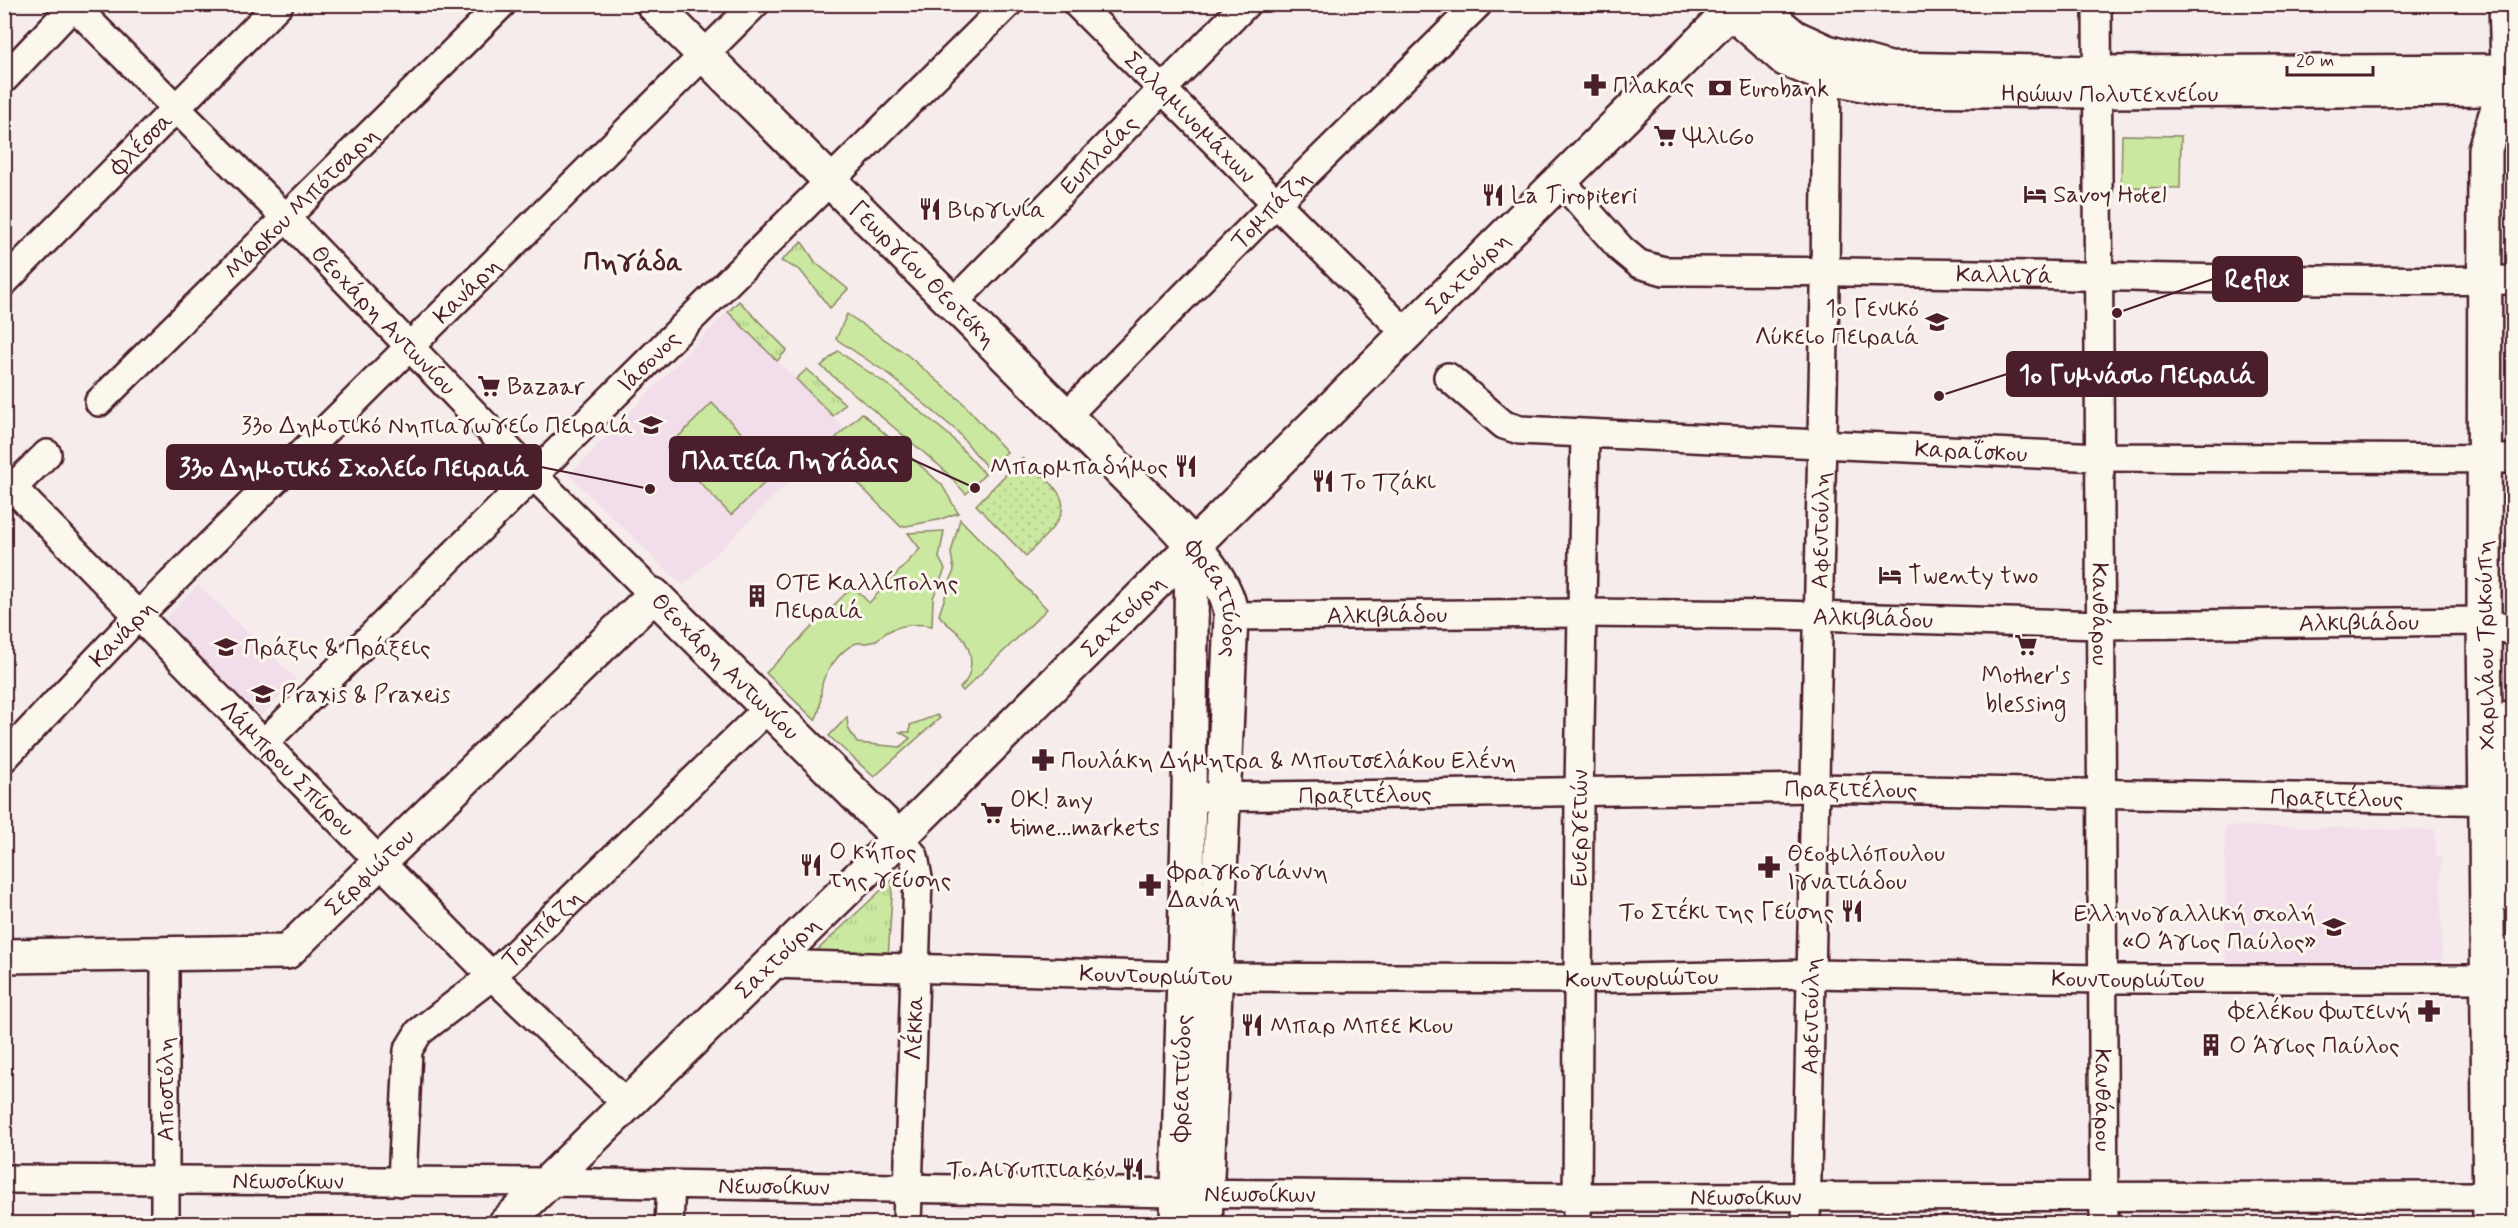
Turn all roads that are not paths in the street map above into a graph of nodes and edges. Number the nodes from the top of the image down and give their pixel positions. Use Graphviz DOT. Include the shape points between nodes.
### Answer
graph roads {
  1 [pos="279,4"];
  2 [pos="502,4"];
  3 [pos="653,4"];
  4 [pos="755,4"];
  5 [pos="1008,4"];
  6 [pos="1077,4"];
  7 [pos="1246,4"];
  8 [pos="1478,4"];
  9 [pos="2097,4"];
  10 [pos="2506,4"];
  11 [pos="74,5"];
  12 [pos="1734,7"];
  13 [pos="705,56"];
  14 [pos="1827,66"];
  15 [pos="4,79"];
  16 [pos="2097,83"];
  17 [pos="2510,90"];
  18 [pos="1163,91"];
  19 [pos="177,108"];
  20 [pos="1560,180"];
  21 [pos="831,182"];
  22 [pos="1276,203"];
  23 [pos="286,218"];
  24 [pos="1826,271"];
  25 [pos="2098,277"];
  26 [pos="2499,280"];
  27 [pos="4,282"];
  28 [pos="952,303"];
  29 [pos="1406,333"];
  30 [pos="410,346"];
  31 [pos="1448,376"];
  32 [pos="99,402"];
  33 [pos="1066,416"];
  34 [pos="1585,434"];
  35 [pos="1822,444"];
  36 [pos="46,454"];
  37 [pos="2099,457"];
  38 [pos="2498,459"];
  39 [pos="533,475"];
  40 [pos="7,488"];
  41 [pos="1192,545"];
  42 [pos="654,595"];
  43 [pos="1581,613"];
  44 [pos="139,615"];
  45 [pos="1231,616"];
  46 [pos="1819,617"];
  47 [pos="2101,624"];
  48 [pos="2499,626"];
  49 [pos="767,709"];
  50 [pos="2514,716"];
  51 [pos="264,743"];
  52 [pos="4,758"];
  53 [pos="1815,788"];
  54 [pos="1578,791"];
  55 [pos="2102,794"];
  56 [pos="1222,797"];
  57 [pos="1189,798"];
  58 [pos="2499,801"];
  59 [pos="898,838"];
  60 [pos="379,862"];
  61 [pos="2514,896"];
  62 [pos="2514,951"];
  63 [pos="165,954"];
  64 [pos="4,956"];
  65 [pos="771,964"];
  66 [pos="916,968"];
  67 [pos="1811,974"];
  68 [pos="1183,975"];
  69 [pos="492,976"];
  70 [pos="1216,976"];
  71 [pos="1577,979"];
  72 [pos="2103,979"];
  73 [pos="2500,979"];
  74 [pos="627,1104"];
  75 [pos="4,1179"];
  76 [pos="165,1181"];
  77 [pos="402,1182"];
  78 [pos="547,1182"];
  79 [pos="671,1184"];
  80 [pos="908,1188"];
  81 [pos="1807,1195"];
  82 [pos="1577,1197"];
  83 [pos="2104,1197"];
  84 [pos="2504,1204"];
  85 [pos="1191,1208"];
  86 [pos="165,1224"];
  87 [pos="505,1224"];
  88 [pos="669,1224"];
  89 [pos="907,1224"];
  90 [pos="1577,1224"];
  91 [pos="1806,1224"];
  92 [pos="2104,1224"];
  1 -- 19 [label="street, Φλέσσα"];
  2 -- 23 [label="street, Μάρκου Μπότσαρη"];
  3 -- 13 [label="street, Γεωργίου Θεοτόκη"];
  4 -- 13 [label="street, Κανάρη"];
  5 -- 21 [label="street, Ιάσονος"];
  6 -- 18 [label="street, Σαλαμινομάχων"];
  7 -- 18 [label="street, Ευπλοίας"];
  8 -- 22 [label="street, Τομπάζη"];
  9 -- 16 [label="street, Κανθάρου"];
  10 -- 17 [label="street, Χαριλάου Τρικούπη"];
  11 -- 15 [label="street"];
  11 -- 19 [label="street, Θεοχάρη Αντωνίου"];
  12 -- 14 [label="street, Ηρώων Πολυτεχνείου" via="1794,37"];
  12 -- 20 [label="street, Σαχτούρη"];
  13 -- 21 [label="street, Γεωργίου Θεοτόκη"];
  13 -- 30 [label="street, Κανάρη"];
  14 -- 16 [label="street, Ηρώων Πολυτεχνείου"];
  14 -- 24 [label="street, Αφεντούλη"];
  16 -- 17 [label="street, Ηρώων Πολυτεχνείου"];
  16 -- 25 [label="street, Κανθάρου"];
  17 -- 26 [label="street, Χαριλάου Τρικούπη" via="2485,149"];
  18 -- 22 [label="street, Σαλαμινομάχων"];
  18 -- 28 [label="street, Ευπλοίας"];
  19 -- 23 [label="street, Θεοχάρη Αντωνίου"];
  19 -- 27 [label="street, Φλέσσα"];
  20 -- 24 [label="street, Καλλιγά" via="1621,249 1650,268"];
  20 -- 29 [label="street, Σαχτούρη"];
  21 -- 28 [label="street, Γεωργίου Θεοτόκη"];
  21 -- 39 [label="street, Ιάσονος"];
  22 -- 29 [label="street, Σαλαμινομάχων"];
  22 -- 33 [label="street, Τομπάζη"];
  23 -- 30 [label="street, Θεοχάρη Αντωνίου"];
  23 -- 32 [label="street, Μάρκου Μπότσαρη"];
  24 -- 25 [label="street, Καλλιγά"];
  24 -- 35 [label="street, Αφεντούλη"];
  25 -- 26 [label="street, Καλλιγά"];
  25 -- 37 [label="street, Κανθάρου"];
  26 -- 38 [label="street, Χαριλάου Τρικούπη"];
  28 -- 33 [label="street, Γεωργίου Θεοτόκη"];
  29 -- 41 [label="street, Σαχτούρη"];
  30 -- 39 [label="street, Θεοχάρη Αντωνίου"];
  30 -- 44 [label="street, Κανάρη"];
  31 -- 34 [label="street, Καραΐσκου" via="1504,425 1520,430"];
  33 -- 41 [label="street, Γεωργίου Θεοτόκη"];
  34 -- 35 [label="street, Καραΐσκου"];
  34 -- 43 [label="street, Ευεργετών"];
  35 -- 37 [label="street, Καραΐσκου"];
  35 -- 46 [label="street, Αφεντούλη"];
  36 -- 40 [label="street"];
  37 -- 38 [label="street, Καραΐσκου"];
  37 -- 47 [label="street, Κανθάρου"];
  38 -- 48 [label="street, Χαριλάου Τρικούπη"];
  39 -- 42 [label="street, Θεοχάρη Αντωνίου"];
  39 -- 51 [label="street, Ιάσονος"];
  40 -- 44 [label="street, Λάμπρου Σπύρου"];
  41 -- 45 [label="street, Φρεαττύδος" via="1226,593"];
  41 -- 57 [label="street, Φρεαττύδος"];
  41 -- 59 [label="street, Σαχτούρη"];
  42 -- 49 [label="street, Θεοχάρη Αντωνίου"];
  42 -- 60 [label="street, Σερφιώτου"];
  43 -- 45 [label="street, Αλκιβιάδου"];
  43 -- 46 [label="street, Αλκιβιάδου"];
  43 -- 54 [label="street, Ευεργετών"];
  44 -- 51 [label="street, Λάμπρου Σπύρου"];
  44 -- 52 [label="street, Κανάρη"];
  45 -- 56 [label="street, Φρεαττύδος"];
  46 -- 47 [label="street, Αλκιβιάδου"];
  46 -- 53 [label="street, Αφεντούλη"];
  47 -- 48 [label="street, Αλκιβιάδου"];
  47 -- 55 [label="street, Κανθάρου"];
  48 -- 58 [label="street, Χαριλάου Τρικούπη"];
  49 -- 59 [label="street, Θεοχάρη Αντωνίου"];
  49 -- 69 [label="street, Τομπάζη"];
  50 -- 58 [label="street, Χαριλάου Τρικούπη"];
  51 -- 60 [label="street, Λάμπρου Σπύρου"];
  53 -- 54 [label="street, Πραξιτέλους"];
  53 -- 55 [label="street, Πραξιτέλους"];
  53 -- 67 [label="street, Αφεντούλη"];
  54 -- 56 [label="street, Πραξιτέλους"];
  54 -- 71 [label="street, Ευεργετών"];
  55 -- 58 [label="street, Πραξιτέλους"];
  55 -- 72 [label="street, Κανθάρου"];
  56 -- 57 [label="street, Πραξιτέλους"];
  56 -- 70 [label="street, Φρεαττύδος"];
  57 -- 68 [label="street, Φρεαττύδος"];
  58 -- 61 [label="street, Χαριλάου Τρικούπη"];
  58 -- 73 [label="street, Χαριλάου Τρικούπη"];
  59 -- 65 [label="street, Σαχτούρη"];
  59 -- 66 [label="street, Λέκκα" via="915,856 917,865"];
  60 -- 63 [label="street, Σερφιώτου" via="287,952"];
  60 -- 69 [label="street, Λάμπρου Σπύρου"];
  62 -- 73 [label="street, Χαριλάου Τρικούπη"];
  63 -- 64 [label="street, Σερφιώτου"];
  63 -- 76 [label="street, Αποστόλη"];
  65 -- 66 [label="street, Κουντουριώτου"];
  65 -- 74 [label="street, Σαχτούρη"];
  66 -- 68 [label="street, Κουντουριώτου"];
  66 -- 80 [label="street, Λέκκα"];
  67 -- 71 [label="street, Κουντουριώτου"];
  67 -- 72 [label="street, Κουντουριώτου"];
  67 -- 81 [label="street, Αφεντούλη"];
  68 -- 70 [label="street, Κουντουριώτου"];
  68 -- 85 [label="street, Φρεαττύδος"];
  69 -- 74 [label="street, Λάμπρου Σπύρου"];
  69 -- 77 [label="street, Τομπάζη" via="419,1032 408,1050"];
  70 -- 71 [label="street, Κουντουριώτου"];
  70 -- 85 [label="street, Φρεαττύδος"];
  71 -- 82 [label="street, Ευεργετών"];
  72 -- 73 [label="street, Κουντουριώτου"];
  72 -- 83 [label="street, Κανθάρου"];
  73 -- 84 [label="street, Χαριλάου Τρικούπη"];
  74 -- 78 [label="street, Σαχτούρη"];
  75 -- 76 [label="street, Νεωσοίκων"];
  76 -- 77 [label="street, Νεωσοίκων"];
  76 -- 86 [label="street, Αποστόλη"];
  77 -- 78 [label="street, Νεωσοίκων"];
  78 -- 79 [label="street, Νεωσοίκων"];
  78 -- 87 [label="street, Σαχτούρη"];
  79 -- 80 [label="street, Νεωσοίκων"];
  79 -- 88 [label="street"];
  80 -- 85 [label="street, Νεωσοίκων"];
  80 -- 89 [label="street, Λέκκα"];
  81 -- 82 [label="street, Νεωσοίκων"];
  81 -- 83 [label="street, Νεωσοίκων"];
  81 -- 91 [label="street, Αφεντούλη"];
  82 -- 85 [label="street, Νεωσοίκων"];
  82 -- 90 [label="street, Ευεργετών"];
  83 -- 84 [label="street, Νεωσοίκων"];
  83 -- 92 [label="street, Κανθάρου"];
}
